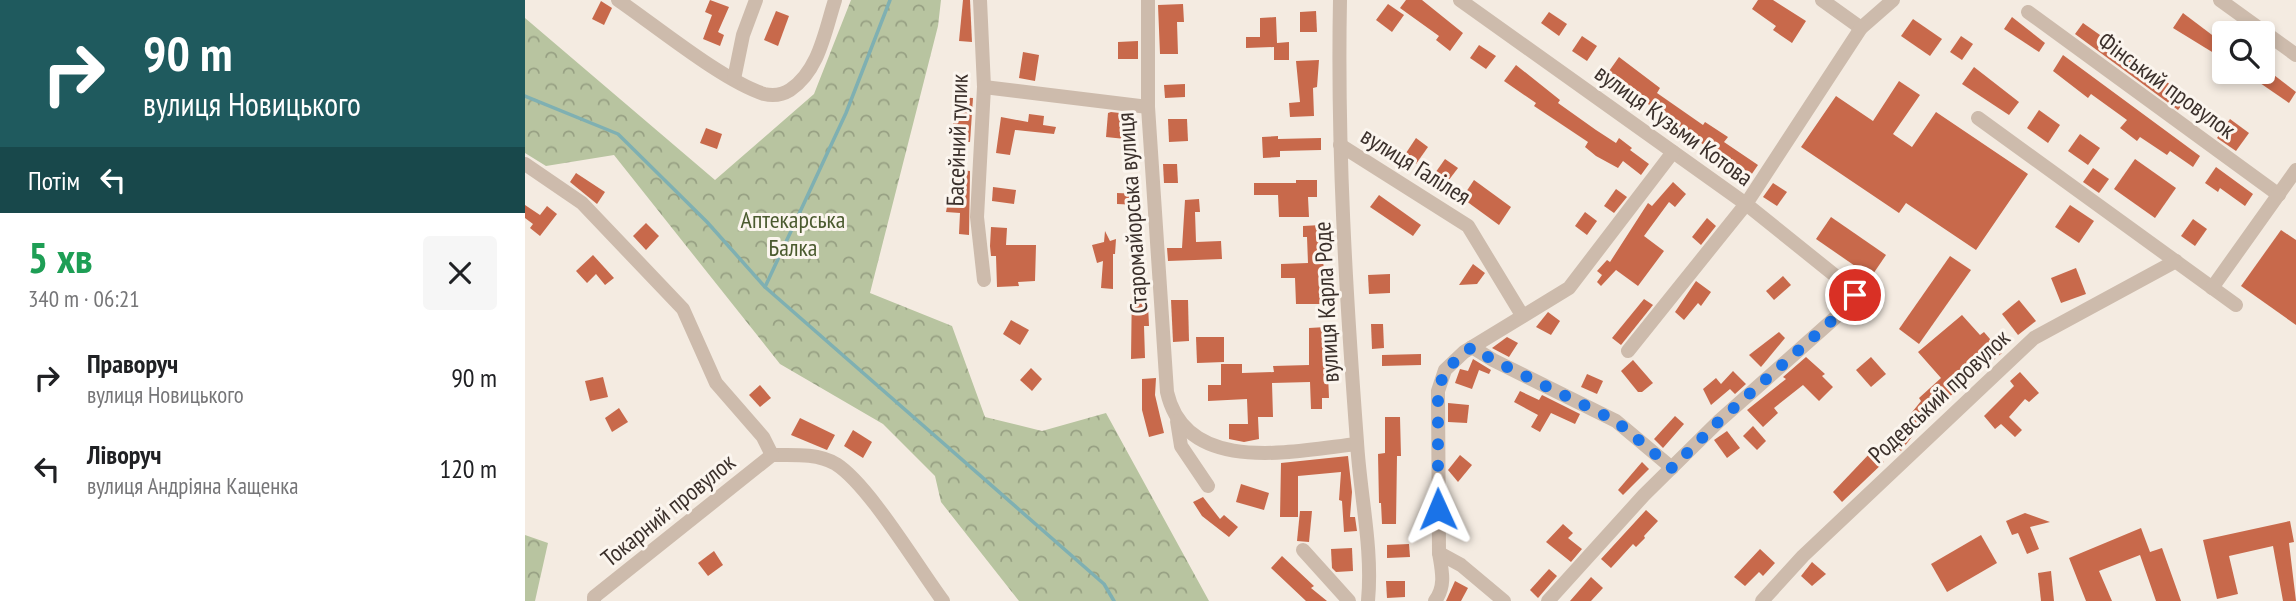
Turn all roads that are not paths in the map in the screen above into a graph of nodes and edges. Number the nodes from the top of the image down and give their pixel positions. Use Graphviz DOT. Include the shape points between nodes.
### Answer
graph roads {
  1 [pos="618,0"];
  2 [pos="756,0"];
  3 [pos="835,0"];
  4 [pos="980,0"];
  5 [pos="1148,0"];
  6 [pos="1340,0"];
  7 [pos="1460,0"];
  8 [pos="1822,0"];
  9 [pos="1893,0"];
  10 [pos="2220,0"];
  11 [pos="2028,12"];
  12 [pos="1861,29"];
  13 [pos="2296,55"];
  14 [pos="734,79"];
  15 [pos="984,86"];
  16 [pos="1148,107"];
  17 [pos="1977,118"];
  18 [pos="1340,145"];
  19 [pos="1673,152"];
  20 [pos="525,164"];
  21 [pos="2296,170"];
  22 [pos="2279,195"];
  23 [pos="1746,204"];
  24 [pos="2176,261"];
  25 [pos="984,280"];
  26 [pos="2213,288"];
  27 [pos="2236,305"];
  28 [pos="1522,314"];
  29 [pos="1472,347"];
  30 [pos="1628,351"];
  31 [pos="1177,421"];
  32 [pos="1357,444"];
  33 [pos="772,455"];
  34 [pos="1672,468"];
  35 [pos="1208,486"];
  36 [pos="1303,551"];
  37 [pos="1439,553"];
  38 [pos="594,601"];
  39 [pos="943,601"];
  40 [pos="1349,601"];
  41 [pos="1368,601"];
  42 [pos="1435,601"];
  43 [pos="1504,601"];
  44 [pos="1548,601"];
  45 [pos="1762,601"];
  1 -- 14 [label="street"];
  2 -- 14 [label="street"];
  3 -- 14 [label="street" via="817,58 787,92 764,94"];
  4 -- 15 [label="street, Басейний тупик"];
  5 -- 16 [label="street, Старомайорська вулиця"];
  6 -- 18 [label="street, вулиця Карла Роде"];
  7 -- 19 [label="street, вулиця Кузьми Котова"];
  8 -- 12 [label="street"];
  9 -- 12 [label="street"];
  10 -- 13 [label="street"];
  11 -- 22 [label="street, Фінський провулок"];
  12 -- 23 [label="street"];
  15 -- 16 [label="street"];
  15 -- 25 [label="street, Басейний тупик" via="977,217"];
  16 -- 31 [label="street, Старомайорська вулиця" via="1167,393"];
  17 -- 24 [label="street"];
  18 -- 28 [label="street, вулиця Галілея" via="1468,226"];
  18 -- 32 [label="street, вулиця Карла Роде"];
  19 -- 23 [label="street, вулиця Кузьми Котова"];
  19 -- 28 [label="street" via="1569,288"];
  20 -- 33 [label="street" via="582,203 683,309 716,383"];
  21 -- 22 [label="street"];
  22 -- 26 [label="street"];
  23 -- 30 [label="street"];
  23 -- 34 [label="street, вулиця Кузьми Котова" via="1853,290 1854,301"];
  24 -- 26 [label="street"];
  24 -- 45 [label="street, Родевський провулок" via="2034,338 1811,548"];
  26 -- 27 [label="street"];
  28 -- 29 [label="street"];
  29 -- 34 [label="street" via="1616,421"];
  29 -- 37 [label="street" via="1445,370 1438,391"];
  31 -- 32 [label="street" via="1201,441 1228,452"];
  31 -- 35 [label="street, Старомайорська вулиця" via="1181,446"];
  32 -- 41 [label="street, вулиця Карла Роде" via="1370,578"];
  33 -- 38 [label="street, Токарний провулок"];
  33 -- 39 [label="street" via="807,455 834,463 858,483"];
  34 -- 44 [label="street"];
  36 -- 40 [label="street"];
  37 -- 42 [label="street" via="1441,592"];
  37 -- 43 [label="street"];
}
